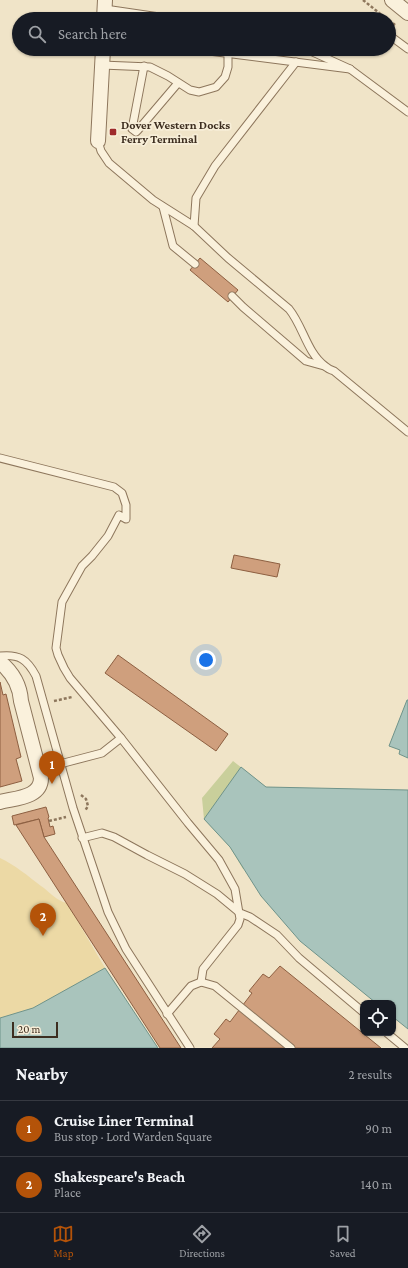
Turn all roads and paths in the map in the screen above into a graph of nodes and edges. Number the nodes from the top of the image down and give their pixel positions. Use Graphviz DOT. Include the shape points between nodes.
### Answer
graph roads {
  1 [pos="363,0"];
  2 [pos="392,0"];
  3 [pos="104,9"];
  4 [pos="125,12"];
  5 [pos="378,12"];
  6 [pos="408,12"];
  7 [pos="396,40"];
  8 [pos="408,49"];
  9 [pos="102,56"];
  10 [pos="228,56"];
  11 [pos="259,56"];
  12 [pos="321,56"];
  13 [pos="296,62"];
  14 [pos="102,65"];
  15 [pos="144,66"];
  16 [pos="350,69"];
  17 [pos="178,83"];
  18 [pos="408,112"];
  19 [pos="98,141"];
  20 [pos="163,207"];
  21 [pos="194,226"];
  22 [pos="195,264"];
  23 [pos="232,296"];
  24 [pos="325,366"];
  25 [pos="408,432"];
  26 [pos="0,458"];
  27 [pos="0,656"];
  28 [pos="0,662"];
  29 [pos="75,696"];
  30 [pos="43,703"];
  31 [pos="121,738"];
  32 [pos="60,764"];
  33 [pos="0,802"];
  34 [pos="82,838"];
  35 [pos="240,913"];
  36 [pos="201,982"];
  37 [pos="360,1009"];
  38 [pos="167,1014"];
  39 [pos="390,1036"];
  40 [pos="190,1048"];
  41 [pos="291,1048"];
  42 [pos="404,1048"];
  1 -- 5 [label="path"];
  2 -- 6 [label="street"];
  3 -- 4 [label="lane"];
  7 -- 8 [label="lane"];
  9 -- 14 [label="street"];
  10 -- 17 [label="lane" via="225,77 216,86 199,92"];
  11 -- 13 [label="lane"];
  12 -- 16 [label="lane"];
  13 -- 16 [label="lane"];
  13 -- 21 [label="lane" via="215,166 196,198"];
  14 -- 15 [label="lane"];
  14 -- 19 [label="street"];
  15 -- 17 [label="lane"];
  15 -- 17 [label="lane" via="132,129 136,132"];
  16 -- 18 [label="lane"];
  19 -- 20 [label="lane" via="101,151 110,163"];
  20 -- 21 [label="lane"];
  20 -- 22 [label="lane" via="174,246"];
  21 -- 24 [label="lane" via="289,309 309,345"];
  23 -- 24 [label="lane" via="306,361"];
  24 -- 25 [label="lane"];
  26 -- 31 [label="lane" via="114,487 122,493 126,504 126,519 119,516 108,536 82,566 71,584 62,602 56,648 66,672"];
  27 -- 30 [label="lane" via="18,657 31,666"];
  28 -- 33 [label="street" via="10,672 20,690 41,778 41,784 33,794"];
  29 -- 30 [label="path"];
  30 -- 32 [label="lane"];
  31 -- 32 [label="lane" via="102,754"];
  31 -- 35 [label="lane" via="219,860 235,888"];
  32 -- 34 [label="lane"];
  34 -- 35 [label="lane" via="102,833 114,837 185,874 217,894"];
  34 -- 38 [label="lane" via="112,922"];
  35 -- 36 [label="lane" via="238,924 203,970"];
  35 -- 37 [label="lane" via="277,935 299,958"];
  36 -- 38 [label="lane" via="191,986"];
  36 -- 41 [label="lane" via="215,986"];
  38 -- 40 [label="lane"];
  39 -- 42 [label="lane"];
}
